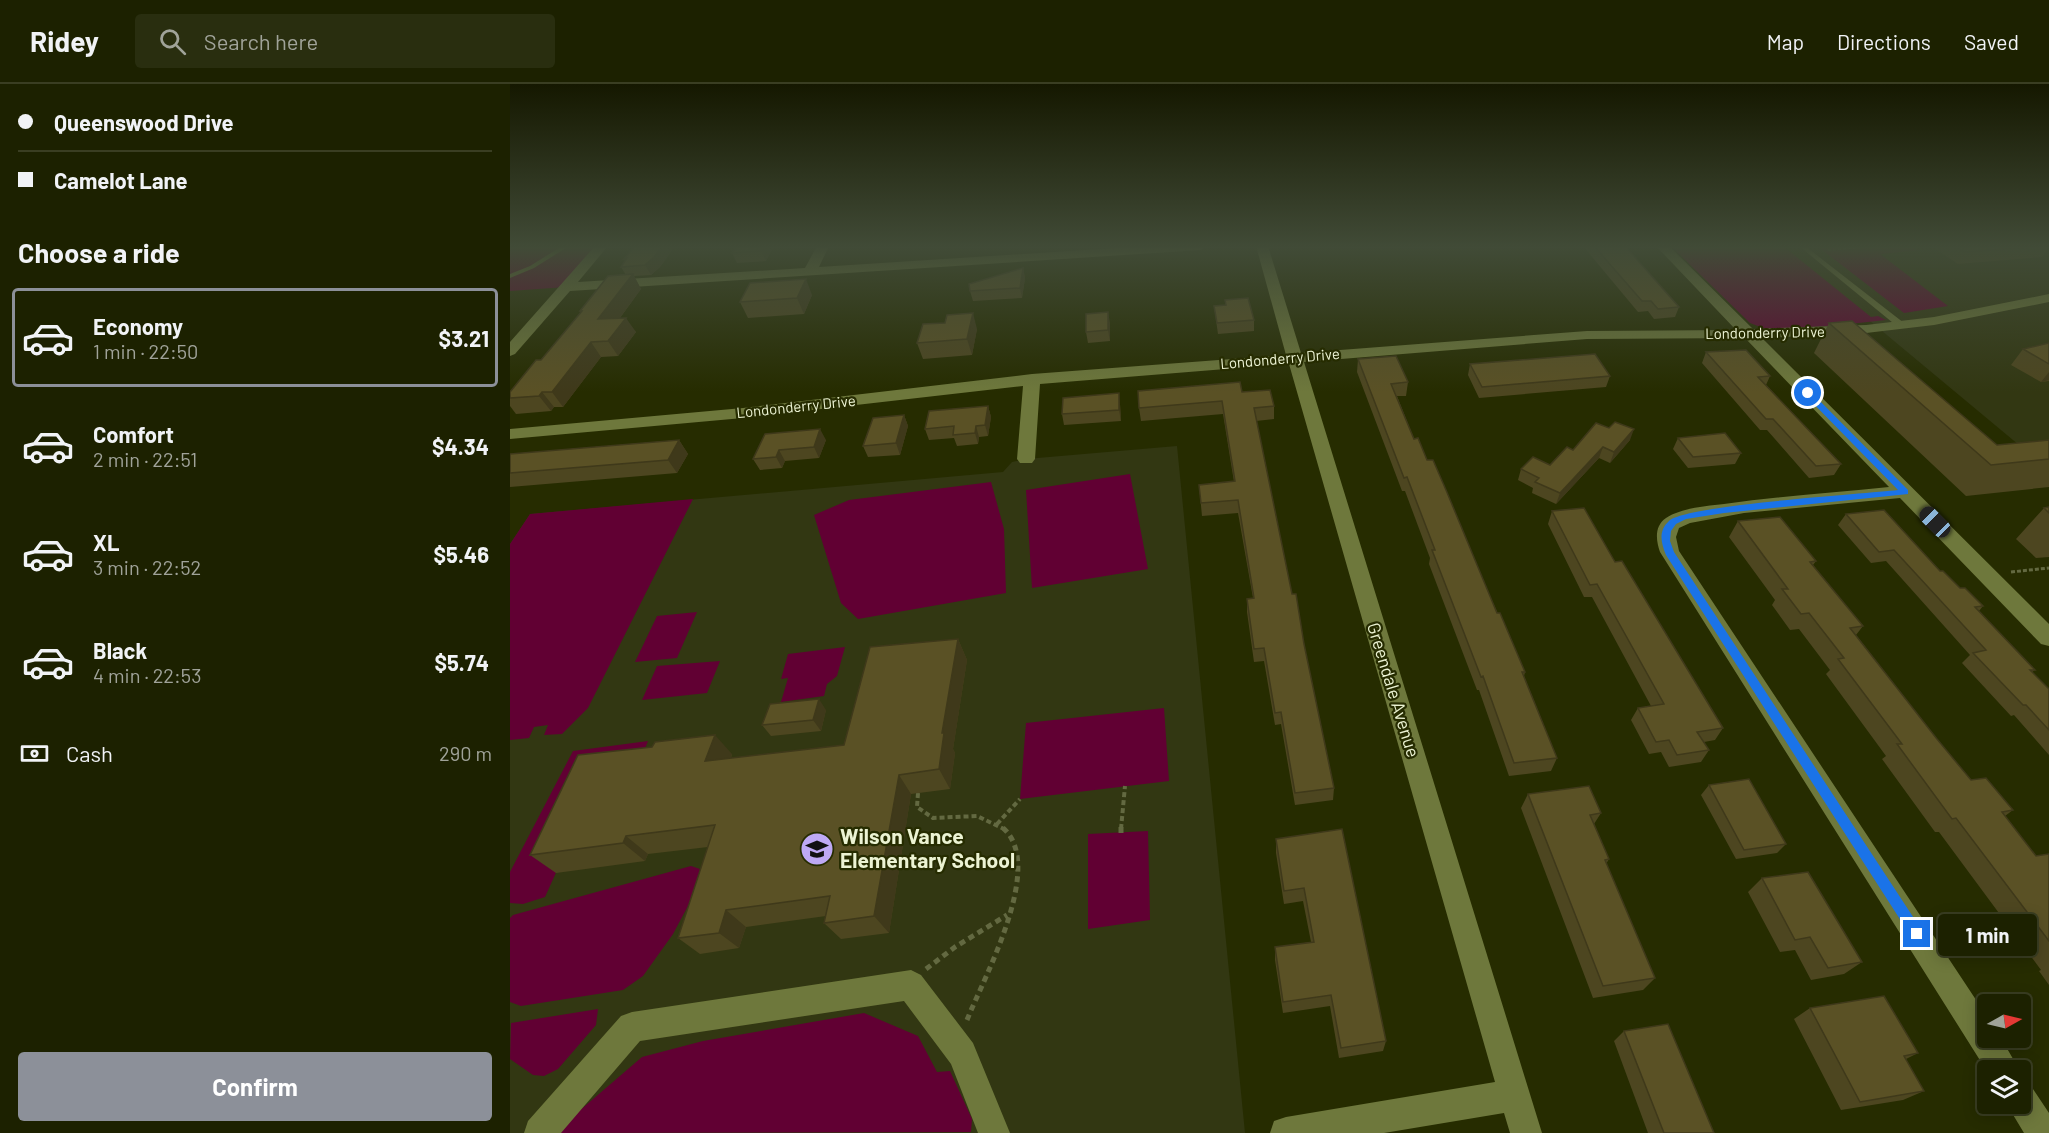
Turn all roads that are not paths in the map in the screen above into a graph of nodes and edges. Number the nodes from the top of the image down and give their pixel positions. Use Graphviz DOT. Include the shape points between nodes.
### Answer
graph roads {
  1 [pos="559,295"];
  2 [pos="1276,295"];
  3 [pos="1711,295"];
  4 [pos="1863,295"];
  5 [pos="2049,298"];
  6 [pos="1901,325"];
  7 [pos="1750,334"];
  8 [pos="510,351"];
  9 [pos="1295,358"];
  10 [pos="1032,380"];
  11 [pos="510,434"];
  12 [pos="1026,459"];
  13 [pos="1905,492"];
  14 [pos="2049,638"];
  15 [pos="1997,1060"];
  16 [pos="1515,1095"];
  17 [pos="2031,1114"];
  18 [pos="540,1133"];
  19 [pos="994,1133"];
  20 [pos="1286,1133"];
  21 [pos="1526,1133"];
  22 [pos="2043,1133"];
  1 -- 8 [label="street"];
  2 -- 9 [label="street, Greendale Avenue"];
  3 -- 7 [label="street"];
  4 -- 6 [label="lane"];
  5 -- 6 [label="street, Londonderry Drive"];
  6 -- 7 [label="street, Londonderry Drive"];
  7 -- 9 [label="street, Londonderry Drive" via="1587,335"];
  7 -- 13 [label="street"];
  9 -- 10 [label="street, Londonderry Drive"];
  9 -- 16 [label="street, Greendale Avenue"];
  10 -- 11 [label="street, Londonderry Drive" via="743,413"];
  10 -- 12 [label="street"];
  13 -- 14 [label="street"];
  13 -- 15 [label="street" via="1684,516 1672,522 1665,541"];
  16 -- 20 [label="street"];
  16 -- 21 [label="street, Greendale Avenue"];
  17 -- 22 [label="street"];
  18 -- 19 [label="street" via="632,1027 911,985 962,1053"];
}
